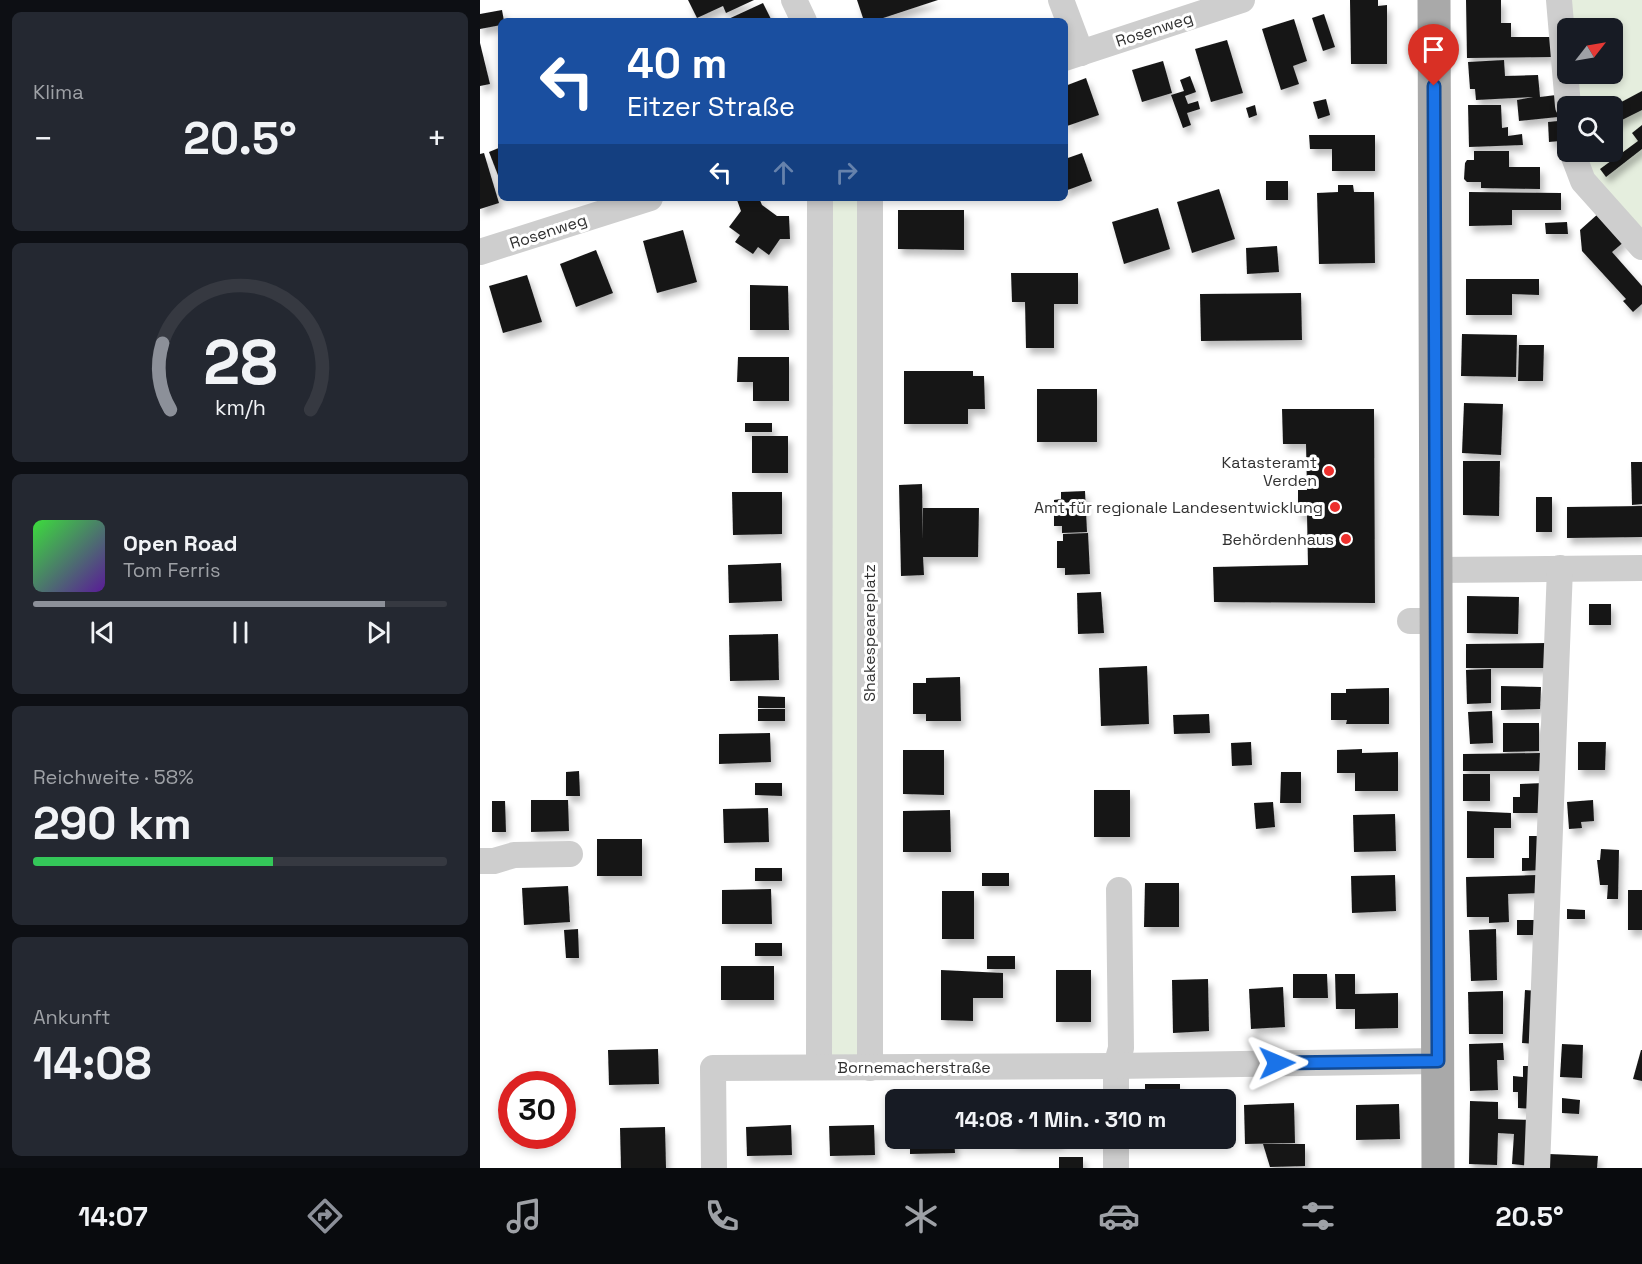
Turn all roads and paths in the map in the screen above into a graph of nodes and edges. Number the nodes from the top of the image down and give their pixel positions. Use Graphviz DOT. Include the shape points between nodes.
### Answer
graph roads {
  1 [pos="794,0"];
  2 [pos="1061,0"];
  3 [pos="1242,0"];
  4 [pos="1434,0"];
  5 [pos="1559,0"];
  6 [pos="803,18"];
  7 [pos="1065,18"];
  8 [pos="1068,32"];
  9 [pos="1073,55"];
  10 [pos="1567,96"];
  11 [pos="1576,162"];
  12 [pos="641,201"];
  13 [pos="820,201"];
  14 [pos="870,201"];
  15 [pos="1642,247"];
  16 [pos="480,252"];
  17 [pos="1560,568"];
  18 [pos="1642,568"];
  19 [pos="1436,570"];
  20 [pos="570,854"];
  21 [pos="480,861"];
  22 [pos="1119,890"];
  23 [pos="1438,1061"];
  24 [pos="1116,1066"];
  25 [pos="819,1067"];
  26 [pos="870,1068"];
  27 [pos="1116,1089"];
  28 [pos="1116,1149"];
  29 [pos="714,1168"];
  30 [pos="1116,1168"];
  31 [pos="1438,1168"];
  32 [pos="1537,1168"];
  1 -- 6 [label="street"];
  2 -- 7 [label="street"];
  3 -- 9 [label="street, Rosenweg"];
  4 -- 19 [label="main road"];
  5 -- 10 [label="street"];
  8 -- 9 [label="street"];
  11 -- 15 [label="street" via="1583,181"];
  12 -- 16 [label="street, Rosenweg"];
  13 -- 25 [label="street"];
  14 -- 26 [label="street, Shakespeareplatz"];
  17 -- 18 [label="street"];
  17 -- 19 [label="street"];
  17 -- 32 [label="street"];
  19 -- 23 [label="main road" via="1423,621"];
  20 -- 21 [label="street" via="514,855"];
  22 -- 24 [label="street" via="1121,1048"];
  23 -- 24 [label="street, Bornemacherstraße"];
  23 -- 31 [label="main road"];
  24 -- 26 [label="street, Bornemacherstraße"];
  24 -- 27 [label="street"];
  25 -- 26 [label="street, Bornemacherstraße"];
  25 -- 29 [label="street, Bornemacherstraße" via="713,1068"];
  28 -- 30 [label="street"];
}
